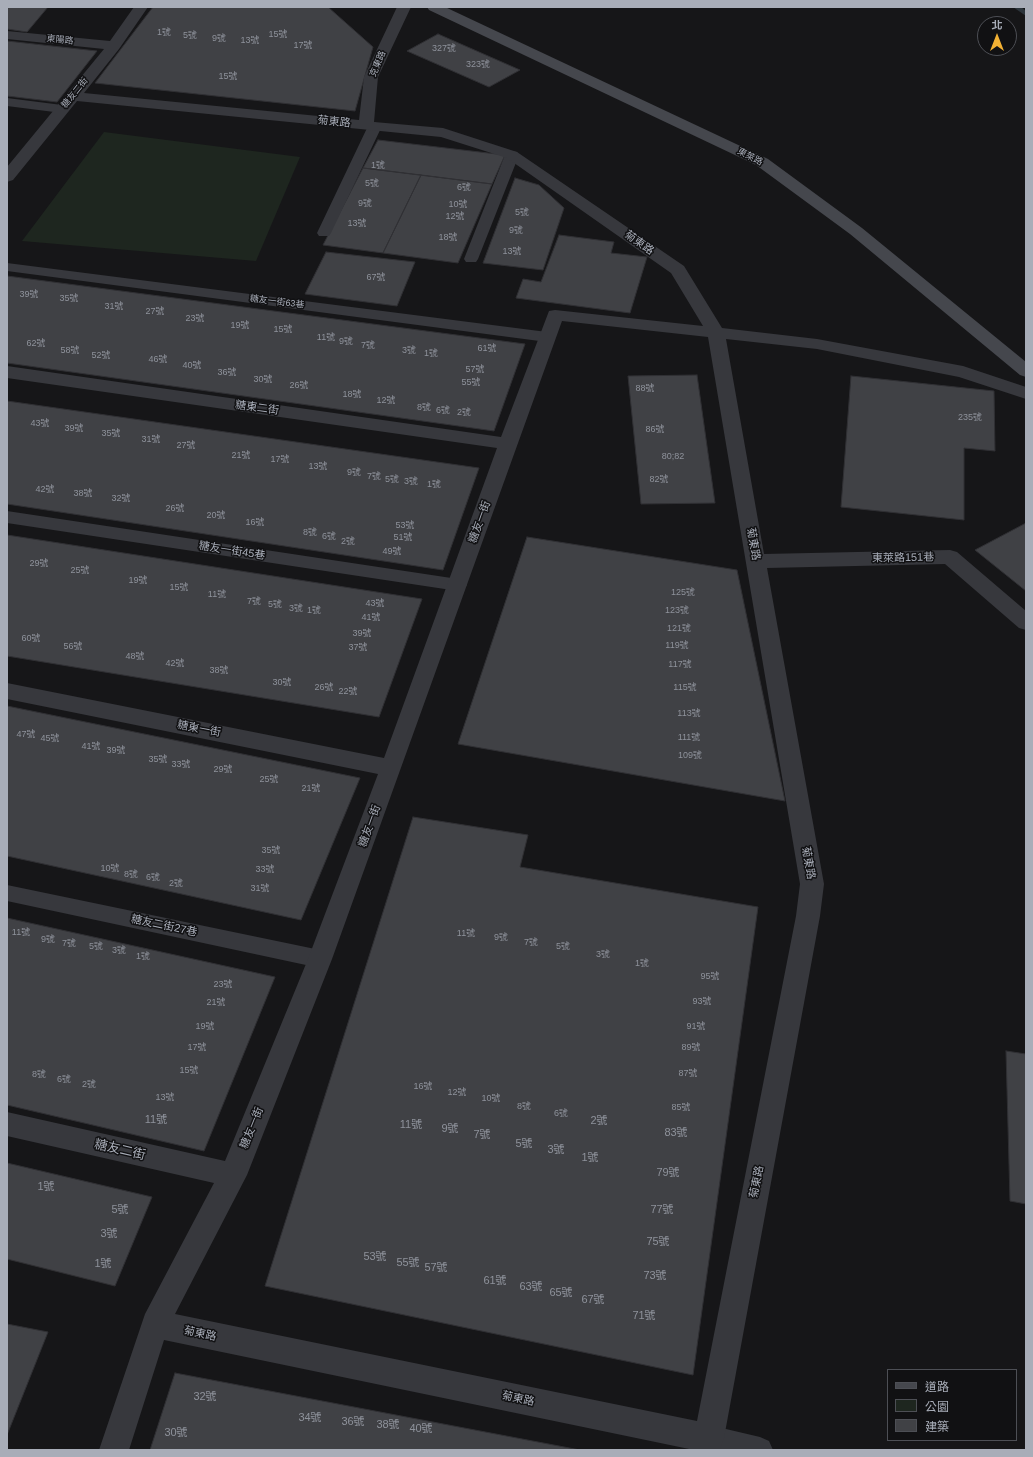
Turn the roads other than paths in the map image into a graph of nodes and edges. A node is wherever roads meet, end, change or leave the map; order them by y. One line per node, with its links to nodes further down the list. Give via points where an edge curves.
1 (141, 7): 5 (street, 糖友二街)
2 (404, 7): 8 (street, 克東路, via 371,77)
3 (434, 7): 16 (street, 東萊路, via 762,162 856,231)
4 (7, 35): 5 (street, 東陽路)
5 (114, 46): 7 (street, 糖友二街)
6 (7, 102): 7 (lane)
7 (68, 103): 8 (street, 菊東路); 10 (street, 糖友二街)
8 (370, 125): 9 (street, 菊東路, via 443,133); 11 (lane)
9 (512, 155): 12 (lane); 14 (street, 菊東路, via 678,270)
10 (7, 177)
11 (324, 233)
12 (470, 259)
13 (7, 267): 15 (lane, 糖友一街63巷)
14 (716, 333): 15 (street, 糖友一街, via 555,315); 18 (street, via 817,344 964,372); 21 (street, 菊東路)
15 (547, 337): 19 (street, 糖友一街)
16 (1026, 371)
17 (7, 372): 19 (street, 糖東二街)
18 (1026, 393)
19 (508, 444): 22 (street, 糖友一街)
20 (7, 517): 22 (lane, 糖友一街45巷)
21 (756, 561): 23 (street, 東萊路151巷, via 950,557); 31 (street, 菊東路, via 812,884)
22 (458, 585): 25 (street, 糖友一街)
23 (1026, 623)
24 (7, 691): 25 (street, 糖東一街)
25 (391, 768): 27 (street, 糖友一街)
26 (7, 892): 27 (lane, 糖友二街27巷)
27 (320, 959): 29 (street, 糖友一街)
28 (7, 1124): 29 (street, 糖友二街)
29 (234, 1175): 30 (street, 糖友一街)
30 (155, 1324): 31 (street, 菊東路); 32 (street)
31 (709, 1438): 33 (lane)
32 (114, 1450)
33 (760, 1450)

